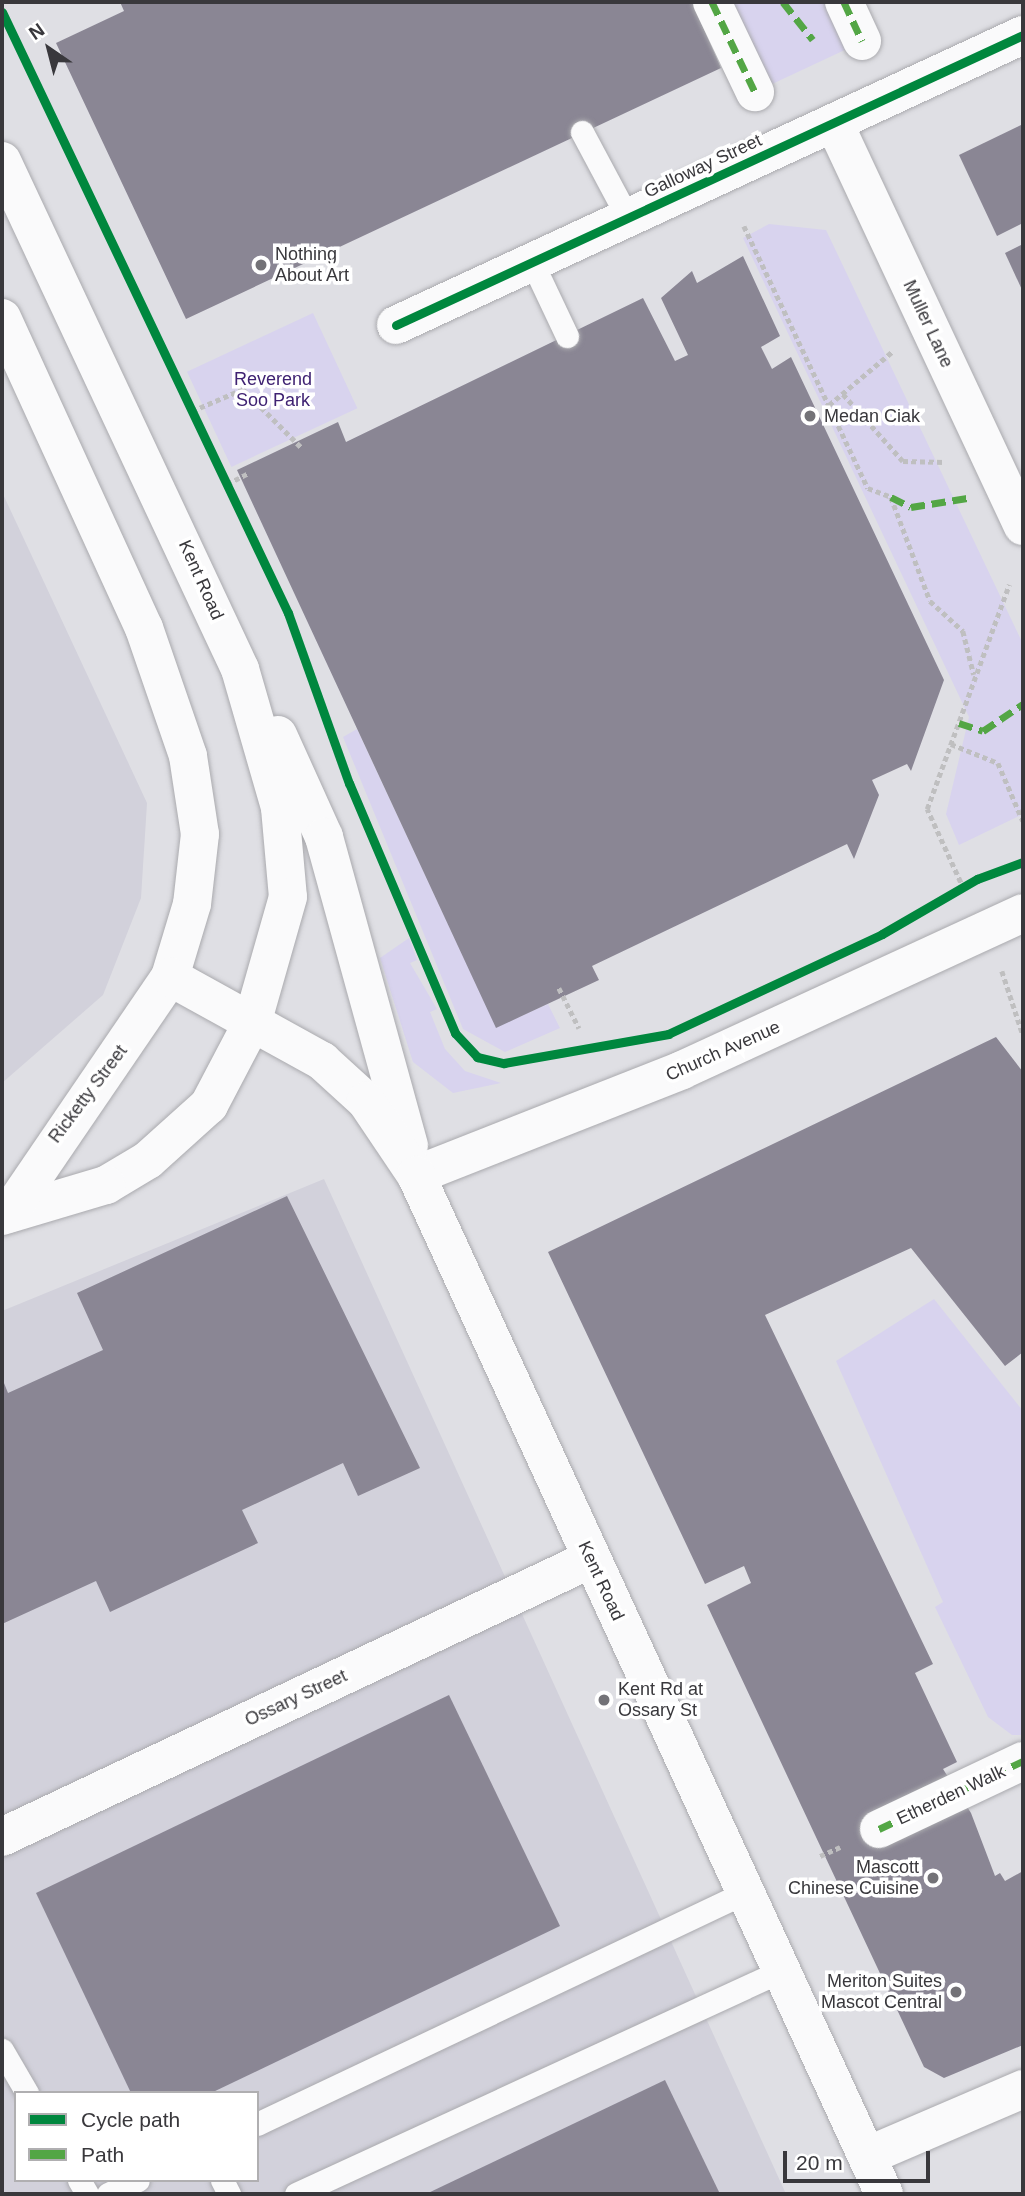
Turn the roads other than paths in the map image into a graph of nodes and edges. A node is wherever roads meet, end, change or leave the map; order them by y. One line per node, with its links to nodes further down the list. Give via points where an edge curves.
1 (712, 2): 5 (main road)
2 (844, 2): 4 (main road)
3 (1023, 36): 6 (main road, Galloway Street)
4 (862, 41)
5 (755, 92)
6 (834, 123): 9 (main road, Galloway Street); 14 (main road, Muller Lane)
7 (582, 132): 9 (lane)
8 (2, 161): 15 (main road, Kent Road)
9 (628, 218): 10 (main road, Galloway Street)
10 (532, 262): 12 (main road, Galloway Street); 13 (lane)
11 (2, 318): 17 (main road, via 144,628 188,756 200,834 197,872)
12 (396, 325)
13 (567, 337)
14 (1023, 526)
15 (240, 668): 18 (main road, Kent Road, via 268,751 286,850 286,913); 19 (main road, via 311,799)
16 (1023, 913): 19 (main road, Church Avenue, via 682,1070)
17 (170, 977): 18 (main road, Kent Road); 20 (main road, Ricketty Street)
18 (252, 1023): 19 (main road, Kent Road, via 347,1083); 20 (main road, Ricketty Street, via 209,1105 148,1160 106,1185)
19 (416, 1175): 21 (main road, Kent Road)
20 (6, 1215)
21 (591, 1559): 24 (main road, Ossary Street); 25 (main road, Kent Road)
22 (1023, 1761): 23 (main road, Etherden Walk)
23 (879, 1829)
24 (2, 1838)
25 (746, 1892): 26 (main road, Kent Road); 30 (lane)
26 (783, 1970): 31 (main road, Kent Road); 34 (lane)
27 (2, 2050): 29 (lane)
28 (1023, 2089): 31 (main road)
29 (26, 2091)
30 (259, 2123)
31 (867, 2157): 35 (main road, Kent Road)
32 (134, 2182): 33 (lane)
33 (108, 2194)
34 (296, 2194)
35 (884, 2194)

